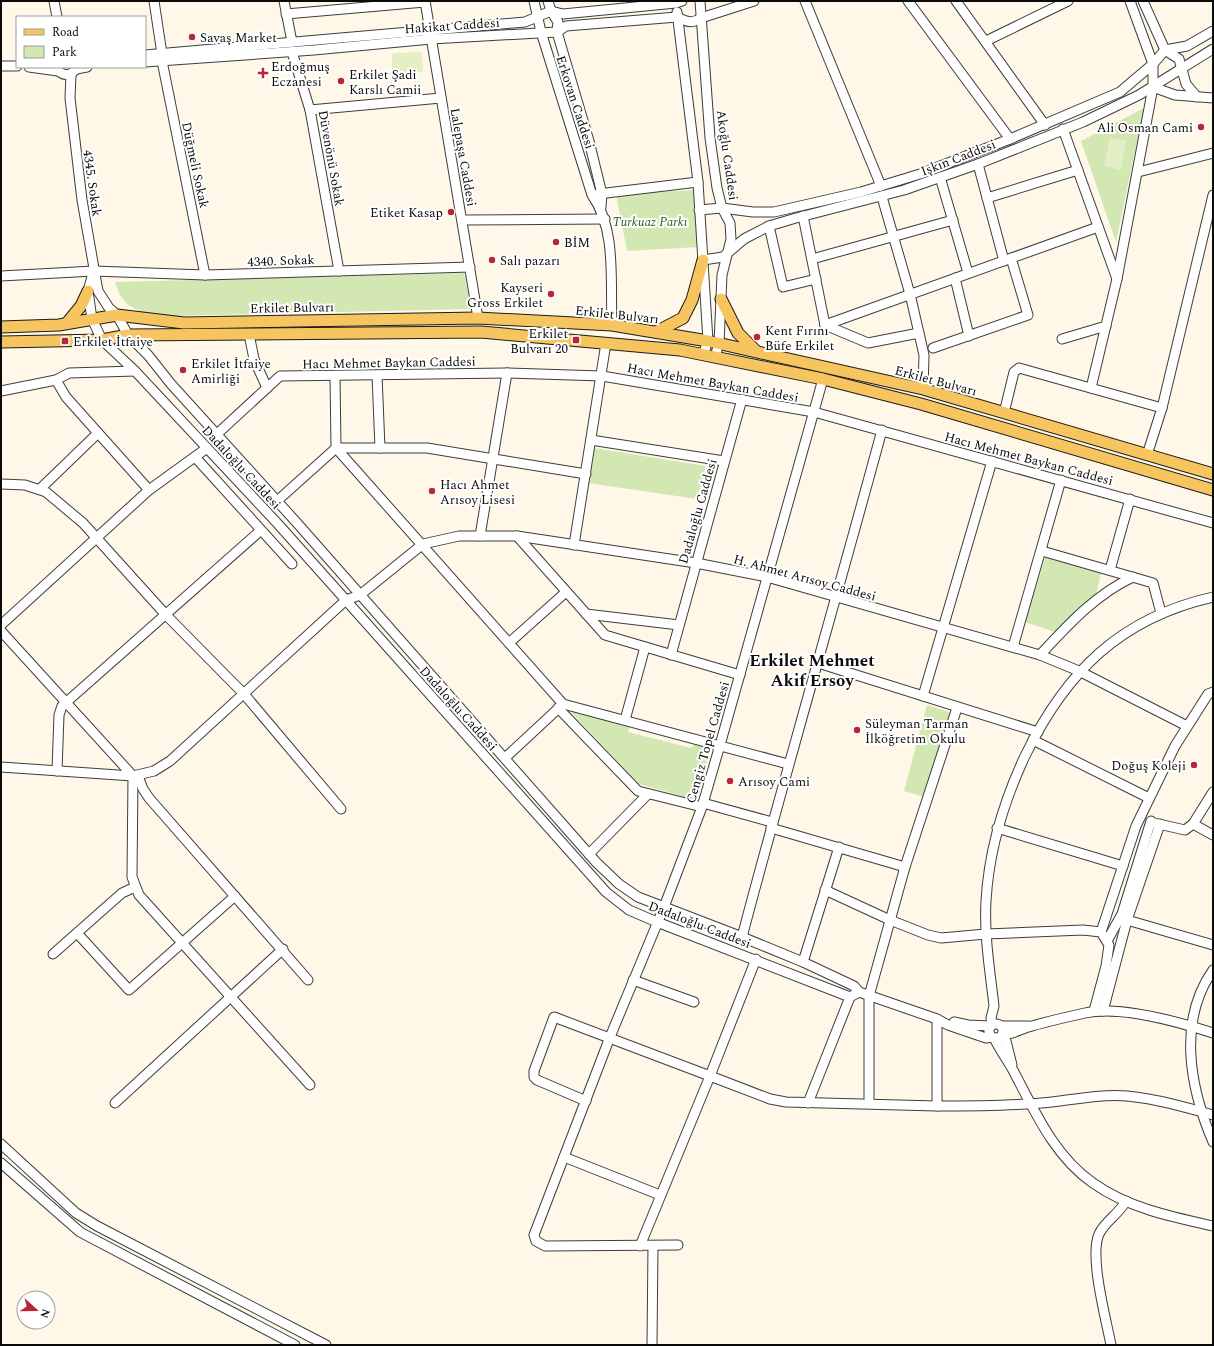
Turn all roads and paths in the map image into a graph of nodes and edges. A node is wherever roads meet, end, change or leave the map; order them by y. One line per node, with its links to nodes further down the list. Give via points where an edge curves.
1 (54, 1): 18 (street)
2 (154, 1): 32 (street, Düğmeli Sokak)
3 (284, 1): 17 (street)
4 (425, 1): 17 (street); 25 (street, Lalepaşa Caddesi)
5 (534, 1): 19 (street, Erkovan Caddesi)
6 (548, 1): 16 (street, Erkovan Caddesi)
7 (700, 1): 21 (street, Akoğlu Caddesi)
8 (754, 1): 21 (street, Hakikat Caddesi)
9 (805, 1): 56 (street)
10 (908, 1): 49 (street)
11 (956, 1): 26 (street)
12 (1068, 1): 26 (street)
13 (1130, 1): 34 (street)
14 (1143, 1): 29 (street)
15 (678, 2): 16 (street, via 562,14); 20 (street, Akoğlu Caddesi)
16 (551, 11): 19 (street, Hakikat Caddesi); 24 (street, Erkovan Caddesi, via 558,22)
17 (286, 14): 27 (street)
18 (56, 16)
19 (538, 17): 23 (street, Erkovan Caddesi); 25 (street, Hakikat Caddesi, via 525,22)
20 (677, 17): 21 (street, Hakikat Caddesi, via 686,22 695,22); 24 (street, Hakikat Caddesi, via 566,26); 55 (street, Akoğlu Caddesi)
21 (702, 18): 63 (street, Akoğlu Caddesi, via 710,138)
22 (1213, 31): 29 (street, via 1187,46)
23 (541, 32): 24 (street, Hakikat Caddesi); 25 (street, Hakikat Caddesi); 58 (street, Erkovan Caddesi)
24 (557, 32): 57 (street, Erkovan Caddesi, via 590,141)
25 (431, 35): 27 (street, Hakikat Caddesi); 30 (street, Hakikat Caddesi); 44 (street, Lalepaşa Caddesi)
26 (986, 41): 47 (street)
27 (292, 42): 32 (street, Hakikat Caddesi)
28 (1213, 49): 40 (street, Işkın Caddesi)
29 (1165, 50): 34 (street, Işkın Caddesi); 40 (street, via 1179,59)
30 (292, 52): 32 (street, Hakikat Caddesi); 46 (street, Düvenönü Sokak)
31 (146, 55): 32 (street, Hakikat Caddesi)
32 (162, 58): 33 (street, Hakikat Caddesi); 80 (street, Düğmeli Sokak)
33 (146, 62)
34 (1153, 64): 41 (street); 47 (street, Işkın Caddesi, via 1120,92)
35 (1, 66): 36 (street)
36 (16, 66)
37 (39, 68): 38 (street)
38 (58, 70): 39 (street); 43 (street, 4345. Sokak)
39 (75, 70): 43 (street, 4345. Sokak)
40 (1183, 70): 41 (street, Işkın Caddesi); 42 (street, via 1186,84)
41 (1153, 87): 42 (street, via 1174,95); 48 (street, Işkın Caddesi, via 1109,110); 53 (street)
42 (1197, 97): 45 (street)
43 (70, 98): 77 (street, 4345. Sokak, via 82,200)
44 (441, 98): 46 (street); 67 (street, Lalepaşa Caddesi)
45 (1213, 98)
46 (310, 110): 78 (street, Düvenönü Sokak)
47 (1045, 125): 49 (street, Işkın Caddesi)
48 (1063, 129): 51 (street, Işkın Caddesi); 52 (street)
49 (1010, 139): 56 (street, Işkın Caddesi, via 949,164)
50 (1213, 153): 53 (street)
51 (978, 164): 54 (street, Işkın Caddesi); 61 (street)
52 (1078, 170): 61 (street); 70 (street)
53 (1138, 172): 84 (street)
54 (940, 177): 60 (street, Işkın Caddesi); 68 (street)
55 (698, 182): 57 (street); 64 (street, Akoğlu Caddesi)
56 (881, 186): 63 (street, Işkın Caddesi, via 774,212)
57 (602, 194): 58 (street); 62 (street, Erkovan Caddesi)
58 (592, 195): 62 (street, Erkovan Caddesi)
59 (1213, 195): 122 (street)
60 (882, 197): 65 (street, Işkın Caddesi); 71 (street)
61 (987, 198): 74 (street)
62 (601, 207): 66 (street, Erkovan Caddesi)
63 (722, 208): 64 (street, Işkın Caddesi); 72 (street, Akoğlu Caddesi, via 730,223)
64 (699, 210): 75 (street, Akoğlu Caddesi)
65 (803, 216): 69 (street, Işkın Caddesi); 73 (street)
66 (605, 219): 67 (street); 92 (street, Erkovan Caddesi, via 609,240)
67 (462, 220): 76 (street, Lalepaşa Caddesi)
68 (953, 220): 71 (street); 79 (street)
69 (769, 226): 72 (street, Işkın Caddesi, via 744,239); 83 (street, via 784,287)
70 (1098, 227): 74 (street); 84 (street)
71 (893, 236): 73 (street); 86 (street)
72 (728, 255): 75 (street, via 719,259); 87 (street, Akoğlu Caddesi, via 722,275)
73 (812, 259): 83 (street)
74 (1008, 259): 79 (street); 100 (street, via 1028,316)
75 (703, 260): 96 (main road, via 692,300 683,318); 104 (street, Akoğlu Caddesi, via 703,281)
76 (470, 267): 78 (street, 4340. Sokak); 89 (street, Lalepaşa Caddesi)
77 (94, 271): 80 (street, 4340. Sokak); 81 (street, 4340. Sokak); 85 (street, 4345. Sokak); 88 (street, 4345. Sokak, via 98,291)
78 (339, 271): 80 (street, 4340. Sokak)
79 (968, 274): 82 (street)
80 (206, 275)
81 (1, 276)
82 (955, 278): 86 (street); 100 (street)
83 (816, 279): 93 (street)
84 (1117, 279): 94 (street)
85 (88, 291): 90 (street, 4345. Sokak); 91 (main road, via 82,306)
86 (910, 294): 93 (street); 97 (street)
87 (721, 299): 104 (street, Akoğlu Caddesi); 107 (main road, via 738,334)
88 (117, 315): 89 (main road, Erkilet Bulvarı, via 184,323); 90 (main road, Erkilet Bulvarı); 99 (street, Dadaloğlu Caddesi)
89 (478, 318): 92 (main road, Erkilet Bulvarı)
90 (92, 319): 91 (main road, Erkilet Bulvarı); 102 (street, 4345. Sokak)
91 (67, 323): 95 (main road, Erkilet Bulvarı)
92 (612, 325): 96 (main road, Erkilet Bulvarı)
93 (825, 325): 97 (street, via 868,343)
94 (1106, 326): 101 (street); 118 (street)
95 (1, 327)
96 (656, 332): 104 (main road, Erkilet Bulvarı)
97 (919, 332): 119 (street, via 924,355)
98 (249, 334): 99 (main road, Erkilet Bulvarı); 105 (main road, Erkilet Bulvarı, via 481,332); 117 (street, via 254,359)
99 (128, 335): 102 (main road, Erkilet Bulvarı); 127 (street, Dadaloğlu Caddesi)
100 (969, 336): 106 (street)
101 (1062, 339)
102 (102, 340): 103 (main road, Erkilet Bulvarı); 110 (street, Dadaloğlu Caddesi)
103 (1, 342)
104 (713, 342): 107 (main road, Erkilet Bulvarı); 108 (street, Akoğlu Caddesi); 109 (street, Akoğlu Caddesi)
105 (606, 343): 108 (main road, Erkilet Bulvarı, via 680,350); 114 (street)
106 (933, 348)
107 (757, 352): 119 (main road, Erkilet Bulvarı)
108 (703, 355): 109 (main road, Erkilet Bulvarı)
109 (715, 357): 115 (main road, Erkilet Bulvarı)
110 (135, 372): 116 (street, via 70,373); 129 (street, Dadaloğlu Caddesi)
111 (507, 373): 112 (street, Hacı Mehmet Baykan Caddesi); 114 (street, Hacı Mehmet Baykan Caddesi); 134 (street)
112 (377, 375): 113 (street, Hacı Mehmet Baykan Caddesi); 131 (street)
113 (335, 376): 117 (street, Hacı Mehmet Baykan Caddesi, via 280,376); 130 (street)
114 (602, 376): 121 (street, Hacı Mehmet Baykan Caddesi); 128 (street)
115 (822, 379): 123 (street, Cengiz Topel Caddesi); 143 (main road, Erkilet Bulvarı, via 920,404)
116 (56, 380): 120 (street); 126 (street, via 66,397)
117 (267, 388): 127 (street, Hacı Mehmet Baykan Caddesi)
118 (1091, 388): 122 (street); 124 (street, via 1019,368 1014,372)
119 (923, 389): 124 (main road, Erkilet Bulvarı)
120 (1, 391)
121 (742, 399): 123 (street, Hacı Mehmet Baykan Caddesi); 135 (street, Dadaloğlu Caddesi)
122 (1162, 408): 132 (street)
123 (814, 412): 125 (street, Hacı Mehmet Baykan Caddesi); 157 (street, Cengiz Topel Caddesi)
124 (1004, 413): 132 (main road, Erkilet Bulvarı)
125 (882, 430): 136 (street, Hacı Mehmet Baykan Caddesi); 162 (street)
126 (98, 433): 141 (street); 142 (street)
127 (217, 434): 145 (street, Dadaloğlu Caddesi)
128 (591, 440): 135 (street); 137 (street)
129 (207, 448): 133 (street); 163 (street, Dadaloğlu Caddesi)
130 (336, 448): 131 (street); 145 (street); 151 (street)
131 (380, 448): 134 (street, via 427,448)
132 (1147, 455): 138 (main road, Erkilet Bulvarı)
133 (195, 457): 142 (street); 147 (street)
134 (494, 458): 137 (street); 148 (street)
135 (724, 461): 154 (street, Dadaloğlu Caddesi)
136 (992, 461): 139 (street, Hacı Mehmet Baykan Caddesi); 169 (street)
137 (586, 474): 152 (street)
138 (1213, 474)
139 (1061, 480): 144 (street, Hacı Mehmet Baykan Caddesi); 153 (street)
140 (1, 484): 141 (street, via 25,485)
141 (40, 489): 150 (street, via 52,495)
142 (149, 490): 150 (street)
143 (1213, 490)
144 (1130, 499): 146 (street, Hacı Mehmet Baykan Caddesi); 156 (street)
145 (277, 501): 160 (street, Dadaloğlu Caddesi)
146 (1213, 523)
147 (260, 531): 155 (street); 166 (street)
148 (480, 536): 149 (street, H. Ahmet Arısoy Caddesi); 151 (street, H. Ahmet Arısoy Caddesi, via 460,536)
149 (517, 536): 152 (street, H. Ahmet Arısoy Caddesi); 159 (street)
150 (97, 538): 166 (street); 167 (street)
151 (423, 544): 160 (street, H. Ahmet Arısoy Caddesi); 171 (street)
152 (574, 545): 154 (street, H. Ahmet Arısoy Caddesi)
153 (1042, 551): 156 (street); 173 (street)
154 (696, 563): 157 (street, H. Ahmet Arısoy Caddesi); 168 (street, Dadaloğlu Caddesi)
155 (292, 564)
156 (1110, 570): 158 (street)
157 (767, 577): 162 (street, H. Ahmet Arısoy Caddesi); 178 (street, Cengiz Topel Caddesi)
158 (1133, 577): 164 (street, via 1153,583); 175 (street, via 1100,596)
159 (566, 592): 165 (street); 171 (street)
160 (360, 595): 163 (street, H. Ahmet Arısoy Caddesi); 190 (street, Dadaloğlu Caddesi)
161 (1213, 597): 164 (street)
162 (837, 598): 169 (street, H. Ahmet Arısoy Caddesi); 176 (street)
163 (346, 600): 180 (street); 216 (street, Dadaloğlu Caddesi, via 606,892 629,910)
164 (1161, 613): 177 (street, via 1111,643)
165 (586, 614): 168 (street); 172 (street, via 605,635)
166 (166, 615): 180 (street); 182 (street)
167 (1, 625)
168 (679, 625): 174 (street, Dadaloğlu Caddesi)
169 (942, 627): 173 (street, H. Ahmet Arısoy Caddesi); 181 (street)
170 (1, 630): 182 (street)
171 (509, 643): 183 (street)
172 (645, 647): 174 (street); 185 (street)
173 (1013, 647): 175 (street, H. Ahmet Arısoy Caddesi)
174 (671, 655): 178 (street)
175 (1040, 655): 177 (street, H. Ahmet Arısoy Caddesi)
176 (818, 664): 181 (street); 191 (street)
177 (1079, 671): 186 (street, H. Ahmet Arısoy Caddesi); 187 (street, via 1061,694)
178 (740, 675): 189 (street, Cengiz Topel Caddesi)
179 (1213, 692): 186 (street, via 1208,694)
180 (244, 694): 194 (street, via 170,761 154,771); 199 (street)
181 (923, 696): 184 (street)
182 (67, 703): 193 (street, via 62,706 59,715); 194 (street)
183 (561, 706): 185 (street); 190 (street); 196 (street, via 638,791)
184 (957, 708): 187 (street); 209 (street)
185 (625, 720): 189 (street)
186 (1188, 726): 197 (street)
187 (1038, 732): 188 (street)
188 (1033, 740): 197 (street); 204 (street, via 1010,789)
189 (720, 745): 191 (street); 198 (street, Cengiz Topel Caddesi)
190 (505, 758): 207 (street, Dadaloğlu Caddesi)
191 (788, 764): 203 (street)
192 (1, 767): 193 (street)
193 (57, 771): 194 (street)
194 (135, 776): 210 (street, via 132,872); 212 (street, via 149,798)
195 (1213, 792): 202 (street)
196 (648, 794): 198 (street); 207 (street)
197 (1149, 798): 200 (street)
198 (702, 805): 203 (street); 213 (street, Cengiz Topel Caddesi)
199 (340, 809)
200 (1140, 818): 201 (street); 208 (street)
201 (1155, 823): 202 (street, via 1185,830); 215 (street); 221 (street, via 1122,914)
202 (1193, 824): 205 (street)
203 (772, 825): 206 (street); 220 (street)
204 (997, 828): 208 (street); 219 (street, via 987,887)
205 (1213, 835)
206 (839, 847): 209 (street); 211 (street)
207 (589, 854): 213 (street, Dadaloğlu Caddesi, via 619,884 638,897)
208 (1123, 866): 217 (street)
209 (905, 867): 214 (street)
210 (135, 887): 218 (street, via 122,893); 222 (street, via 142,899)
211 (825, 890): 214 (street); 227 (street)
212 (235, 896): 222 (street); 224 (street)
213 (664, 907): 216 (street, Cengiz Topel Caddesi); 220 (street, Dadaloğlu Caddesi)
214 (890, 920): 219 (street, via 941,938); 232 (street)
215 (1127, 920): 223 (street); 235 (street)
216 (657, 922): 226 (street, Dadaloğlu Caddesi); 230 (street, Cengiz Topel Caddesi)
217 (1101, 932): 219 (street, via 1083,930); 221 (street)
218 (77, 933): 222 (street, via 129,990); 225 (street)
219 (986, 934): 238 (street)
220 (742, 937): 227 (street, Dadaloğlu Caddesi)
221 (1107, 941): 235 (street)
222 (182, 943): 233 (street)
223 (1213, 945)
224 (283, 949): 229 (street); 233 (street)
225 (53, 954)
226 (756, 959): 231 (street, Dadaloğlu Caddesi); 241 (street)
227 (803, 962): 231 (street, Dadaloğlu Caddesi, via 854,986)
228 (1213, 970): 237 (street, via 1200,994)
229 (308, 980)
230 (633, 980): 234 (street); 240 (street, Cengiz Topel Caddesi)
231 (854, 995): 232 (street, Dadaloğlu Caddesi); 245 (street)
232 (869, 996): 236 (street, Dadaloğlu Caddesi); 246 (street)
233 (230, 997): 242 (street); 244 (street)
234 (694, 1002)
235 (1099, 1011): 237 (street, via 1139,1015); 238 (street, via 1029,1026 1009,1034)
236 (940, 1020): 238 (street, Dadaloğlu Caddesi); 248 (street)
237 (1192, 1026): 239 (street); 249 (street, via 1190,1048)
238 (997, 1031): 247 (street, via 1007,1045 1013,1070)
239 (1213, 1033)
240 (610, 1037): 241 (street); 243 (street, Cengiz Topel Caddesi); 243 (street, via 554,1017 534,1077)
241 (710, 1076): 245 (street, via 774,1100); 255 (street)
242 (310, 1085)
243 (586, 1101): 253 (street, Cengiz Topel Caddesi)
244 (115, 1103)
245 (808, 1103): 246 (street)
246 (869, 1103): 248 (street)
247 (1030, 1103): 248 (street); 249 (street, via 1088,1096 1122,1096 1158,1100); 256 (street, via 1056,1146 1075,1169 1092,1183)
248 (937, 1106)
249 (1201, 1112): 250 (street); 251 (street)
250 (1213, 1115)
251 (1213, 1142)
252 (1, 1144): 262 (street, via 76,1213)
253 (564, 1157): 255 (street); 259 (street, Cengiz Topel Caddesi, via 535,1232 536,1241 545,1246)
254 (1, 1163): 261 (street, via 80,1232)
255 (660, 1195): 259 (street)
256 (1126, 1201): 257 (street, via 1163,1214); 264 (street, via 1102,1229 1095,1249)
257 (1213, 1226)
258 (678, 1245): 260 (street)
259 (640, 1246): 260 (street)
260 (653, 1246): 263 (street)
261 (295, 1345)
262 (326, 1345)
263 (652, 1345)
264 (1111, 1345)

